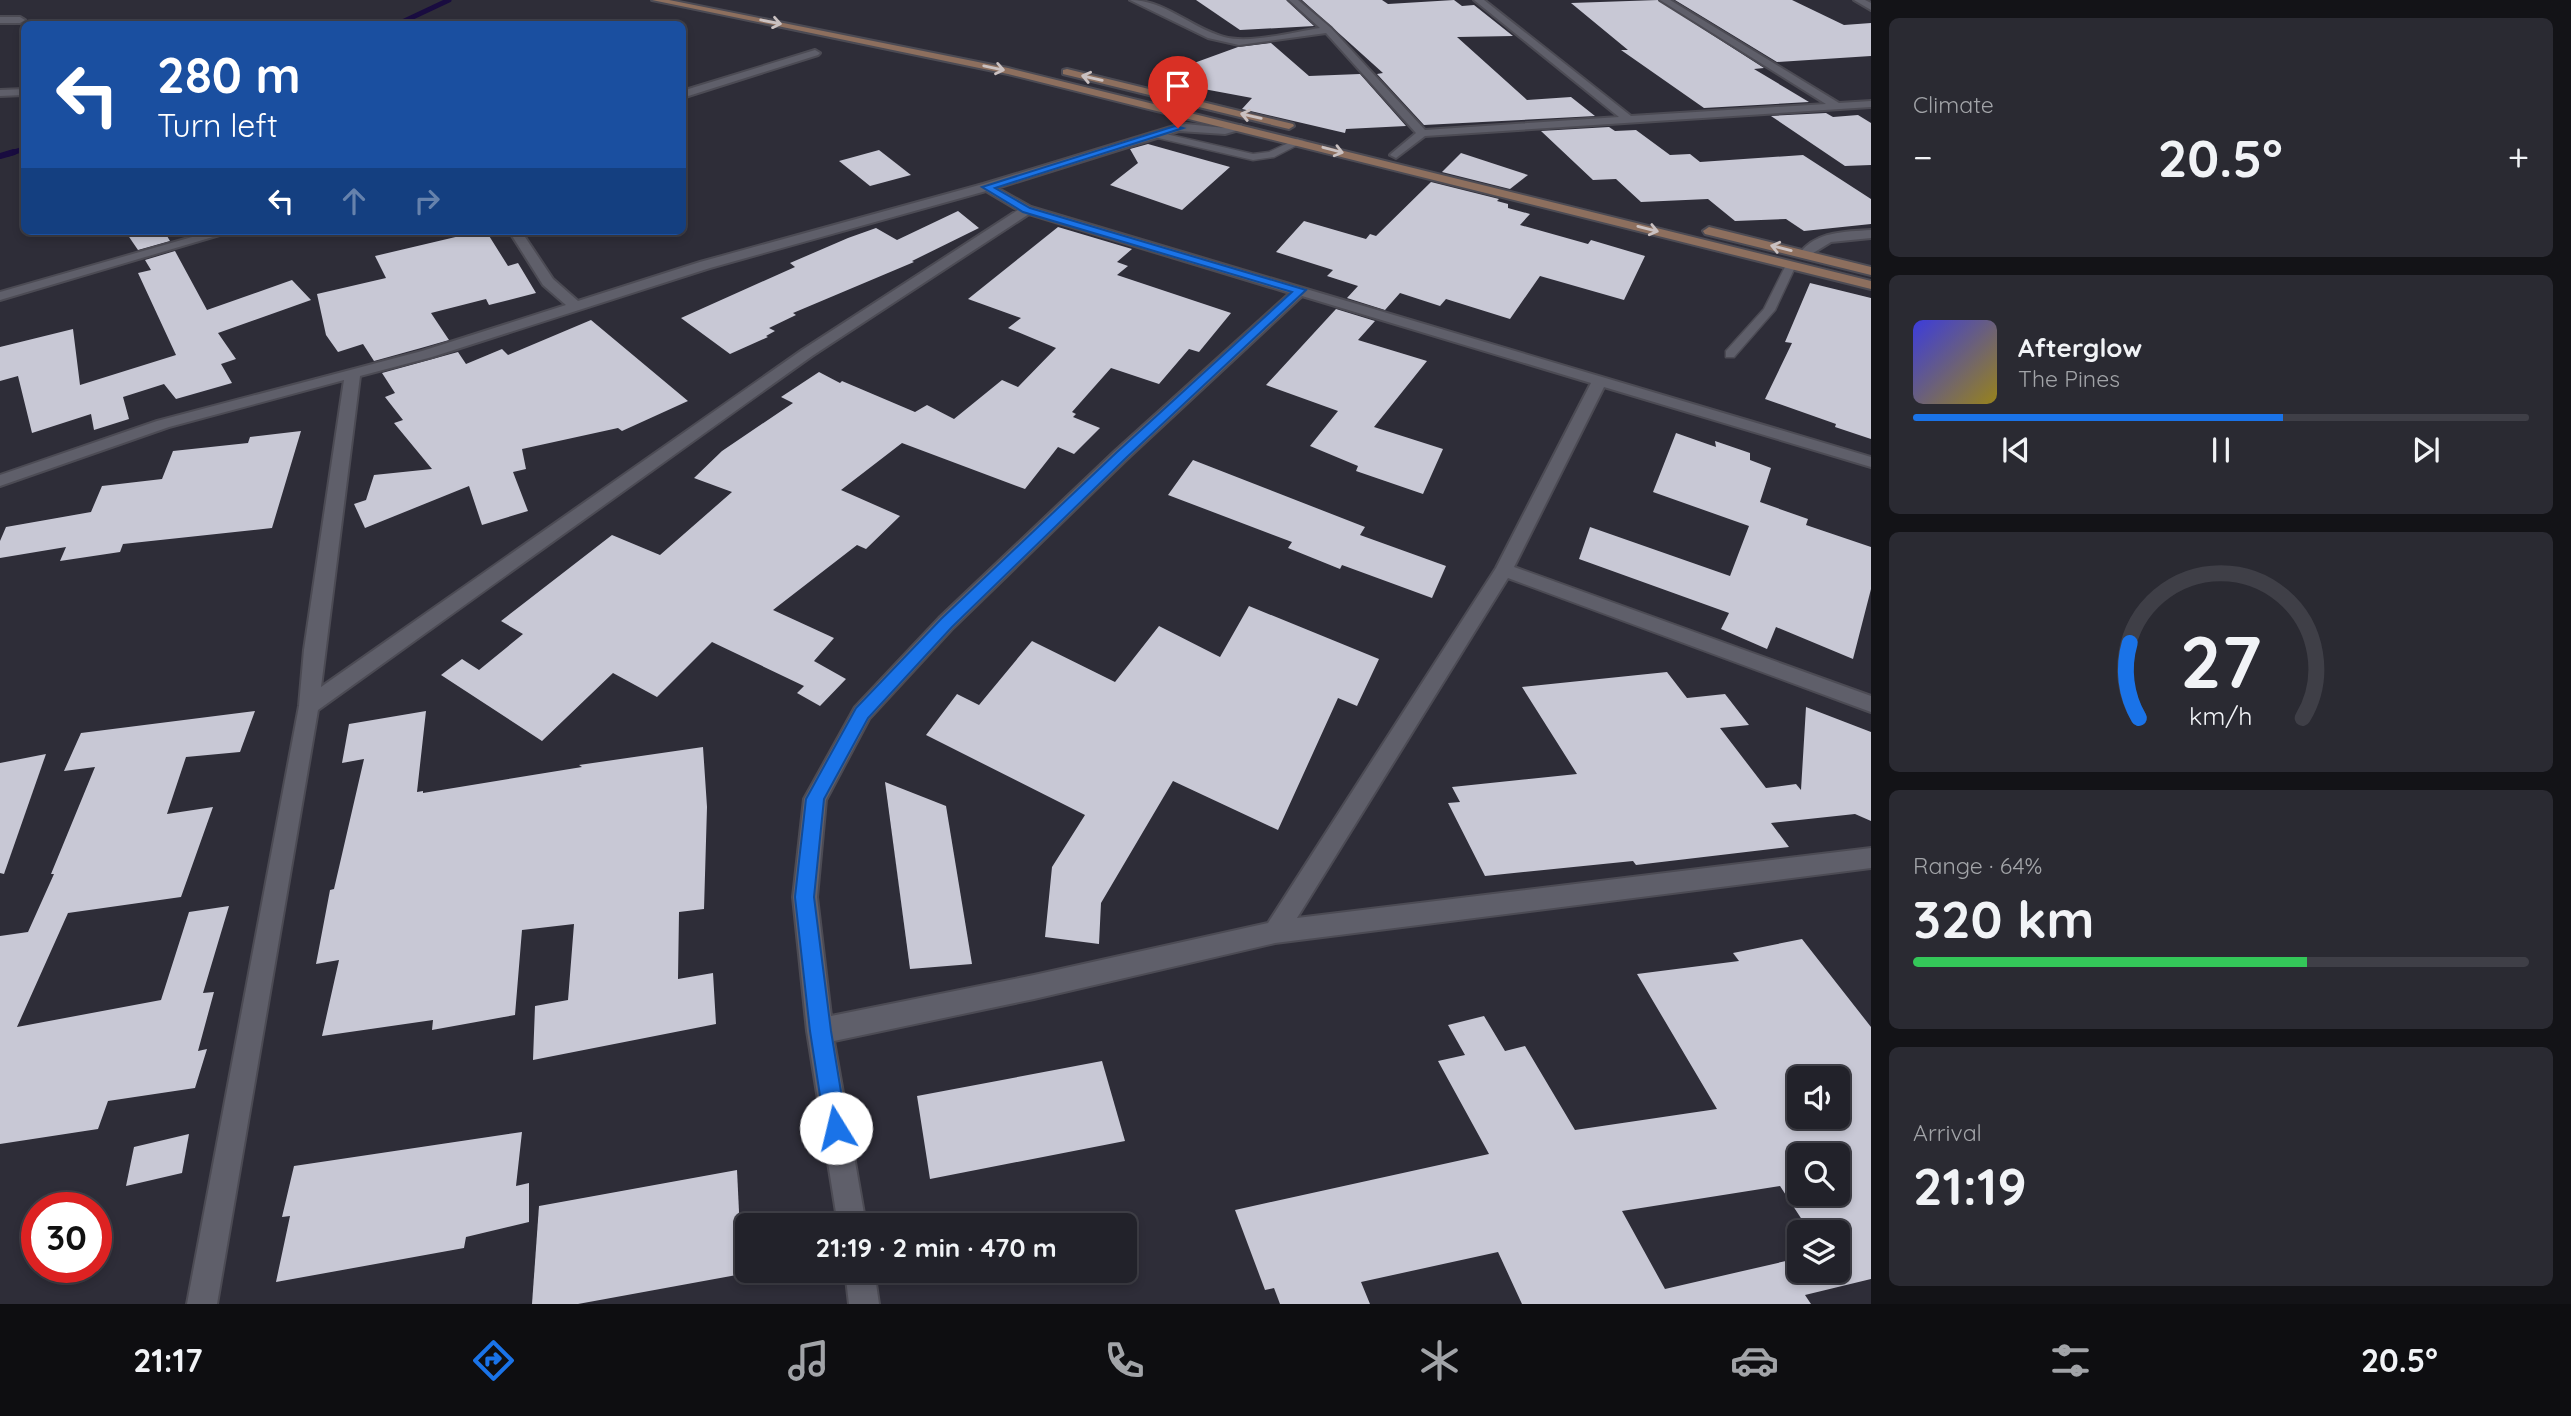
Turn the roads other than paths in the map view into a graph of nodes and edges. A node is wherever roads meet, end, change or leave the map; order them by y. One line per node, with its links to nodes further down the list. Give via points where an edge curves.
1 (656, 0): 21 (main road, one-way to 21, via 958,60)
2 (708, 0): 11 (main road)
3 (1134, 0): 12 (street, via 1225,41)
4 (1293, 0): 12 (street)
5 (1478, 0): 20 (street)
6 (1664, 0): 19 (street)
7 (1858, 0): 8 (street)
8 (1871, 7)
9 (0, 20): 10 (street)
10 (20, 20)
11 (815, 20)
12 (1328, 30): 22 (street)
13 (814, 53): 17 (street)
14 (1059, 70): 24 (main road, one-way to 14)
15 (21, 92): 16 (street)
16 (0, 93)
17 (686, 94)
18 (1871, 104): 19 (street)
19 (1837, 106): 20 (street)
20 (1629, 120): 22 (street)
21 (1234, 130): 23 (street, via 1191,127); 24 (main road); 26 (lane)
22 (1422, 133): 27 (street)
23 (1157, 135): 26 (lane); 28 (street)
24 (1304, 136): 26 (lane, via 1270,155 1253,157); 30 (main road, one-way to 30)
25 (1333, 138): 27 (main road)
26 (1209, 149)
27 (1396, 155): 30 (main road)
28 (987, 187): 29 (street); 40 (street)
29 (1027, 210): 38 (street); 48 (street, via 807,353)
30 (1626, 217): 34 (main road, one-way to 30); 35 (main road, one-way to 35)
31 (1871, 234): 34 (street, via 1821,240)
32 (213, 235): 39 (street)
33 (518, 235): 40 (street, via 548,282)
34 (1805, 254): 36 (main road)
35 (1791, 265): 37 (main road); 41 (lane, via 1769,310)
36 (1871, 271)
37 (1871, 285)
38 (1300, 290): 43 (street); 51 (street, via 946,623 862,713 815,799 805,897)
39 (0, 296)
40 (575, 306): 42 (street)
41 (1730, 354)
42 (353, 373): 45 (street, via 163,424); 48 (street)
43 (1600, 381): 44 (street); 46 (street)
44 (1871, 462)
45 (0, 481)
46 (1504, 570): 47 (street); 50 (street)
47 (1871, 704)
48 (309, 706): 54 (street)
49 (1871, 858): 50 (street)
50 (1276, 932): 51 (street)
51 (820, 1031): 52 (street)
52 (850, 1213)
53 (861, 1283): 55 (street)
54 (202, 1304)
55 (864, 1304)

